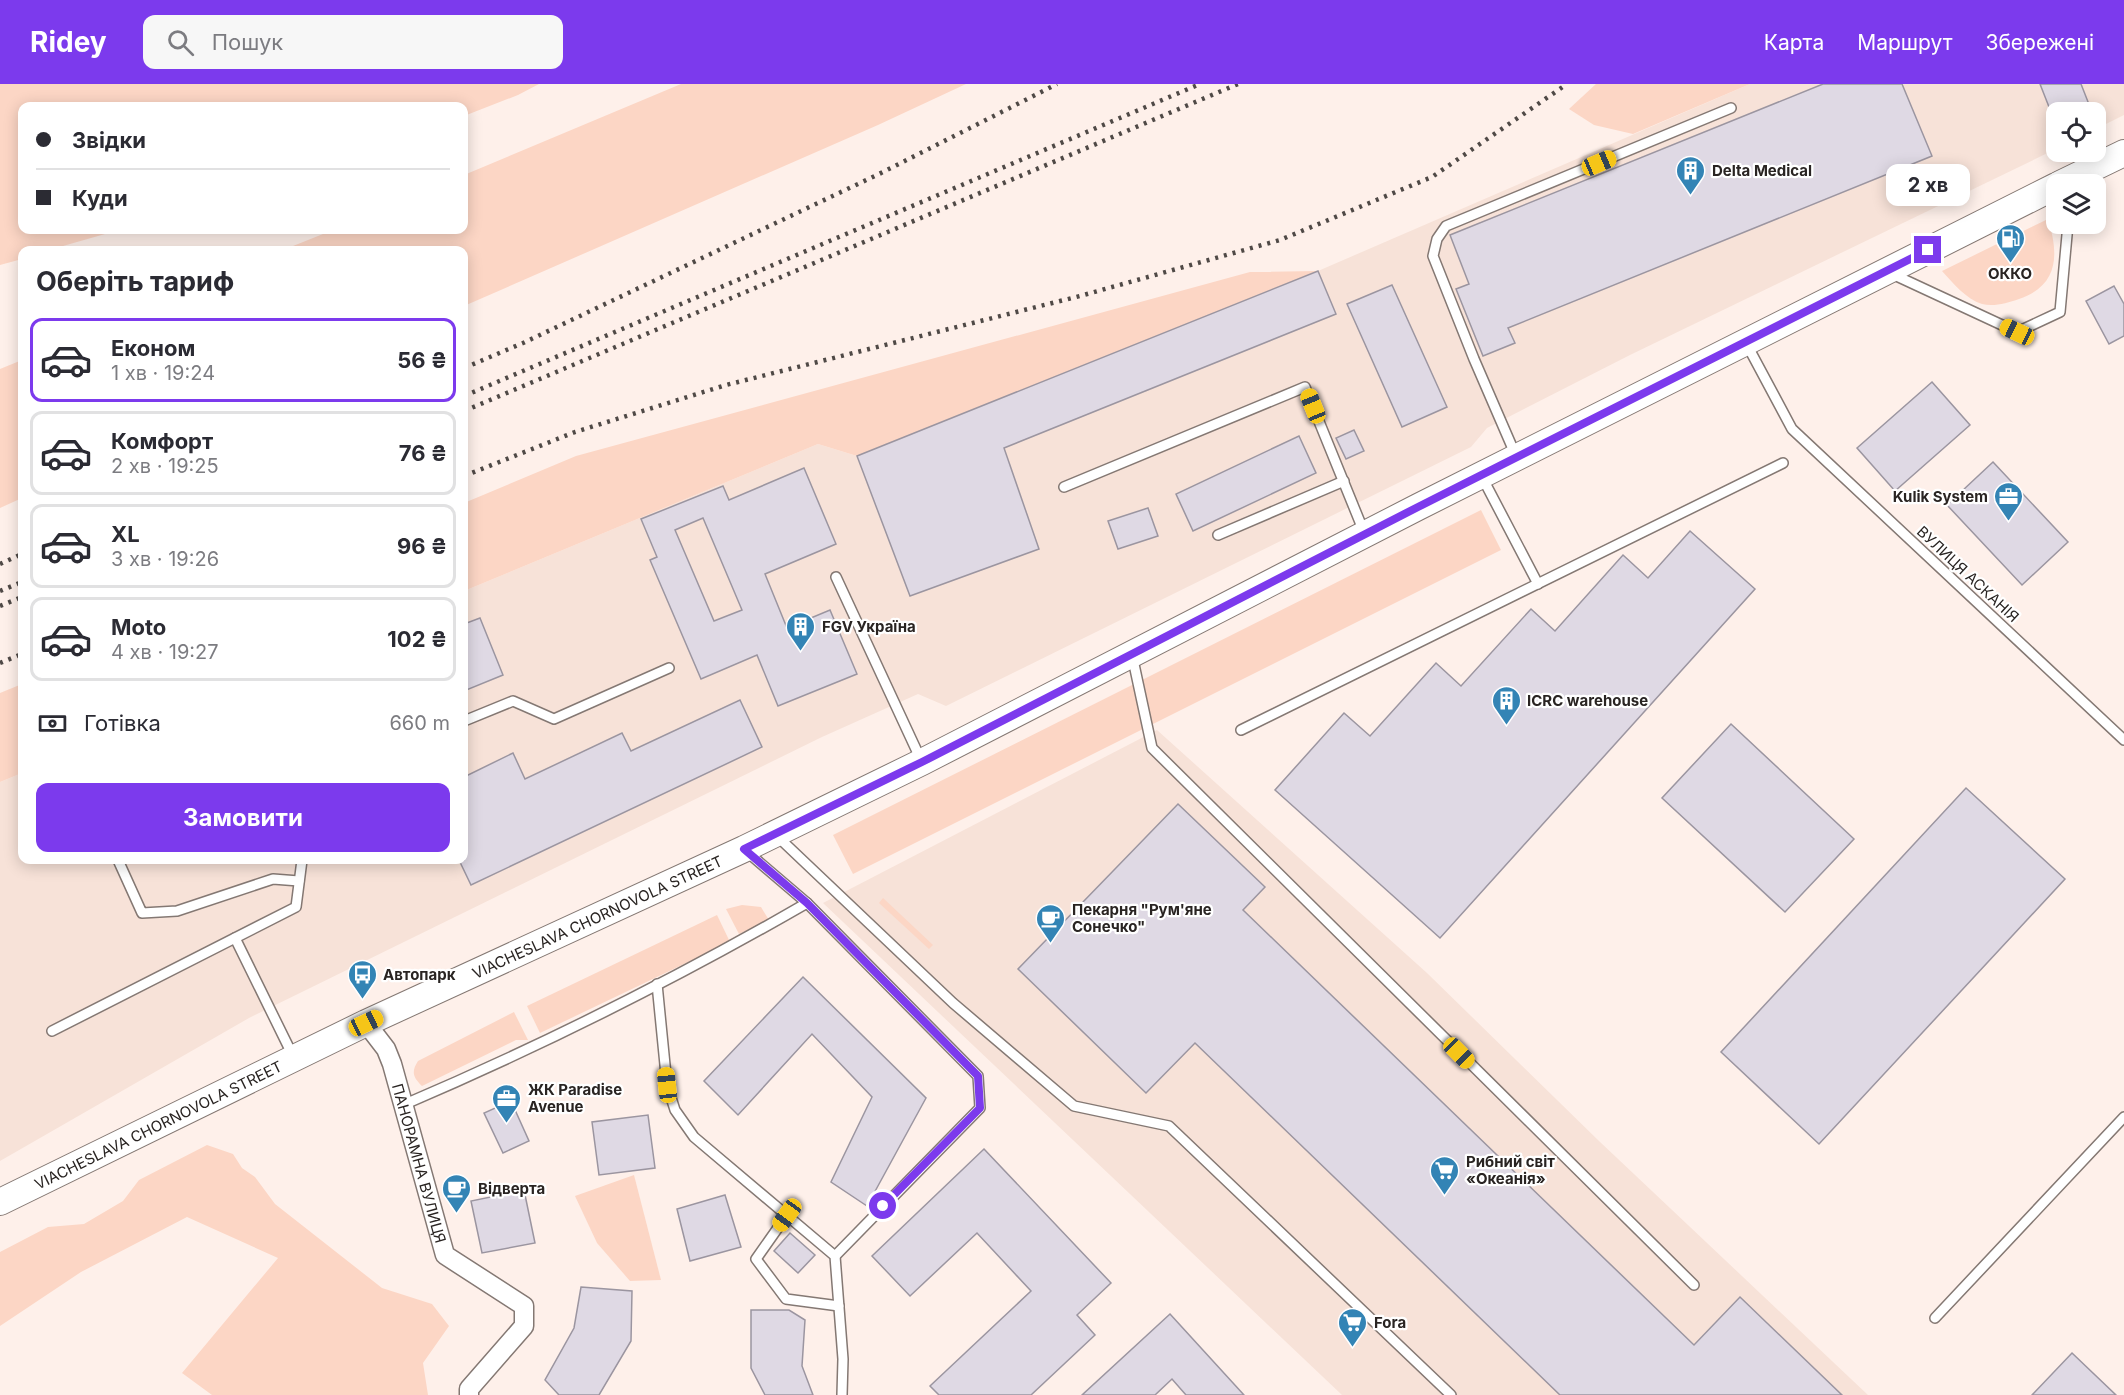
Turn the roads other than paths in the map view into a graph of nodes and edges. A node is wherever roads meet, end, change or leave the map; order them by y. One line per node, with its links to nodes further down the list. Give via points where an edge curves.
1 (1731, 108): 8 (lane, via 1446,226 1437,238 1433,256)
2 (2124, 153): 3 (main road, VIACHESLAVA CHORNOVOLA STREET)
3 (2083, 174)
4 (2046, 192): 6 (main road, VIACHESLAVA CHORNOVOLA STREET)
5 (2067, 234): 6 (lane, via 2060,312 2017,332)
6 (1885, 271): 7 (main road, VIACHESLAVA CHORNOVOLA STREET)
7 (1746, 342): 8 (main road, VIACHESLAVA CHORNOVOLA STREET); 21 (lane, ВУЛИЦЯ АСКАНІЯ, via 1792,429)
8 (1517, 458): 10 (main road, VIACHESLAVA CHORNOVOLA STREET)
9 (1783, 463): 16 (lane)
10 (1481, 475): 13 (main road, VIACHESLAVA CHORNOVOLA STREET); 16 (lane)
11 (1344, 481): 12 (lane, via 1305,387); 13 (lane); 14 (lane)
12 (1064, 487)
13 (1365, 534): 17 (main road, VIACHESLAVA CHORNOVOLA STREET)
14 (1218, 535)
15 (836, 577): 22 (lane)
16 (1538, 584): 20 (lane)
17 (1131, 653): 22 (main road, VIACHESLAVA CHORNOVOLA STREET); 39 (lane, via 1152,747)
18 (669, 668): 19 (lane, via 554,719 513,701)
19 (468, 719)
20 (1241, 730)
21 (2124, 740)
22 (922, 762): 23 (main road, VIACHESLAVA CHORNOVOLA STREET)
23 (774, 834): 24 (main road, VIACHESLAVA CHORNOVOLA STREET); 44 (lane, via 953,1003 1074,1106 1169,1126)
24 (744, 849): 28 (lane); 31 (main road, VIACHESLAVA CHORNOVOLA STREET)
25 (120, 864): 27 (lane, via 142,914 177,911 273,879)
26 (301, 864): 27 (lane)
27 (299, 881): 29 (lane, via 296,907)
28 (807, 903): 30 (lane); 38 (lane, via 978,1076 980,1108)
29 (235, 938): 32 (lane); 33 (lane)
30 (657, 984): 34 (lane, via 536,1045); 37 (lane, via 667,1085 675,1110 694,1137)
31 (366, 1023): 33 (main road, VIACHESLAVA CHORNOVOLA STREET); 34 (street, ПАНОРАМНА ВУЛИЦЯ, via 386,1049)
32 (52, 1031)
33 (294, 1059): 36 (main road, VIACHESLAVA CHORNOVOLA STREET)
34 (403, 1105): 42 (street, ПАНОРАМНА ВУЛИЦЯ, via 445,1255 524,1306 524,1326 469,1389)
35 (2124, 1117): 41 (lane)
36 (0, 1203)
37 (787, 1215): 38 (lane); 40 (lane, via 756,1259 786,1299)
38 (835, 1256): 40 (lane)
39 (1694, 1285)
40 (839, 1306): 43 (lane)
41 (1935, 1318)
42 (469, 1395)
43 (843, 1395)
44 (1451, 1395)

